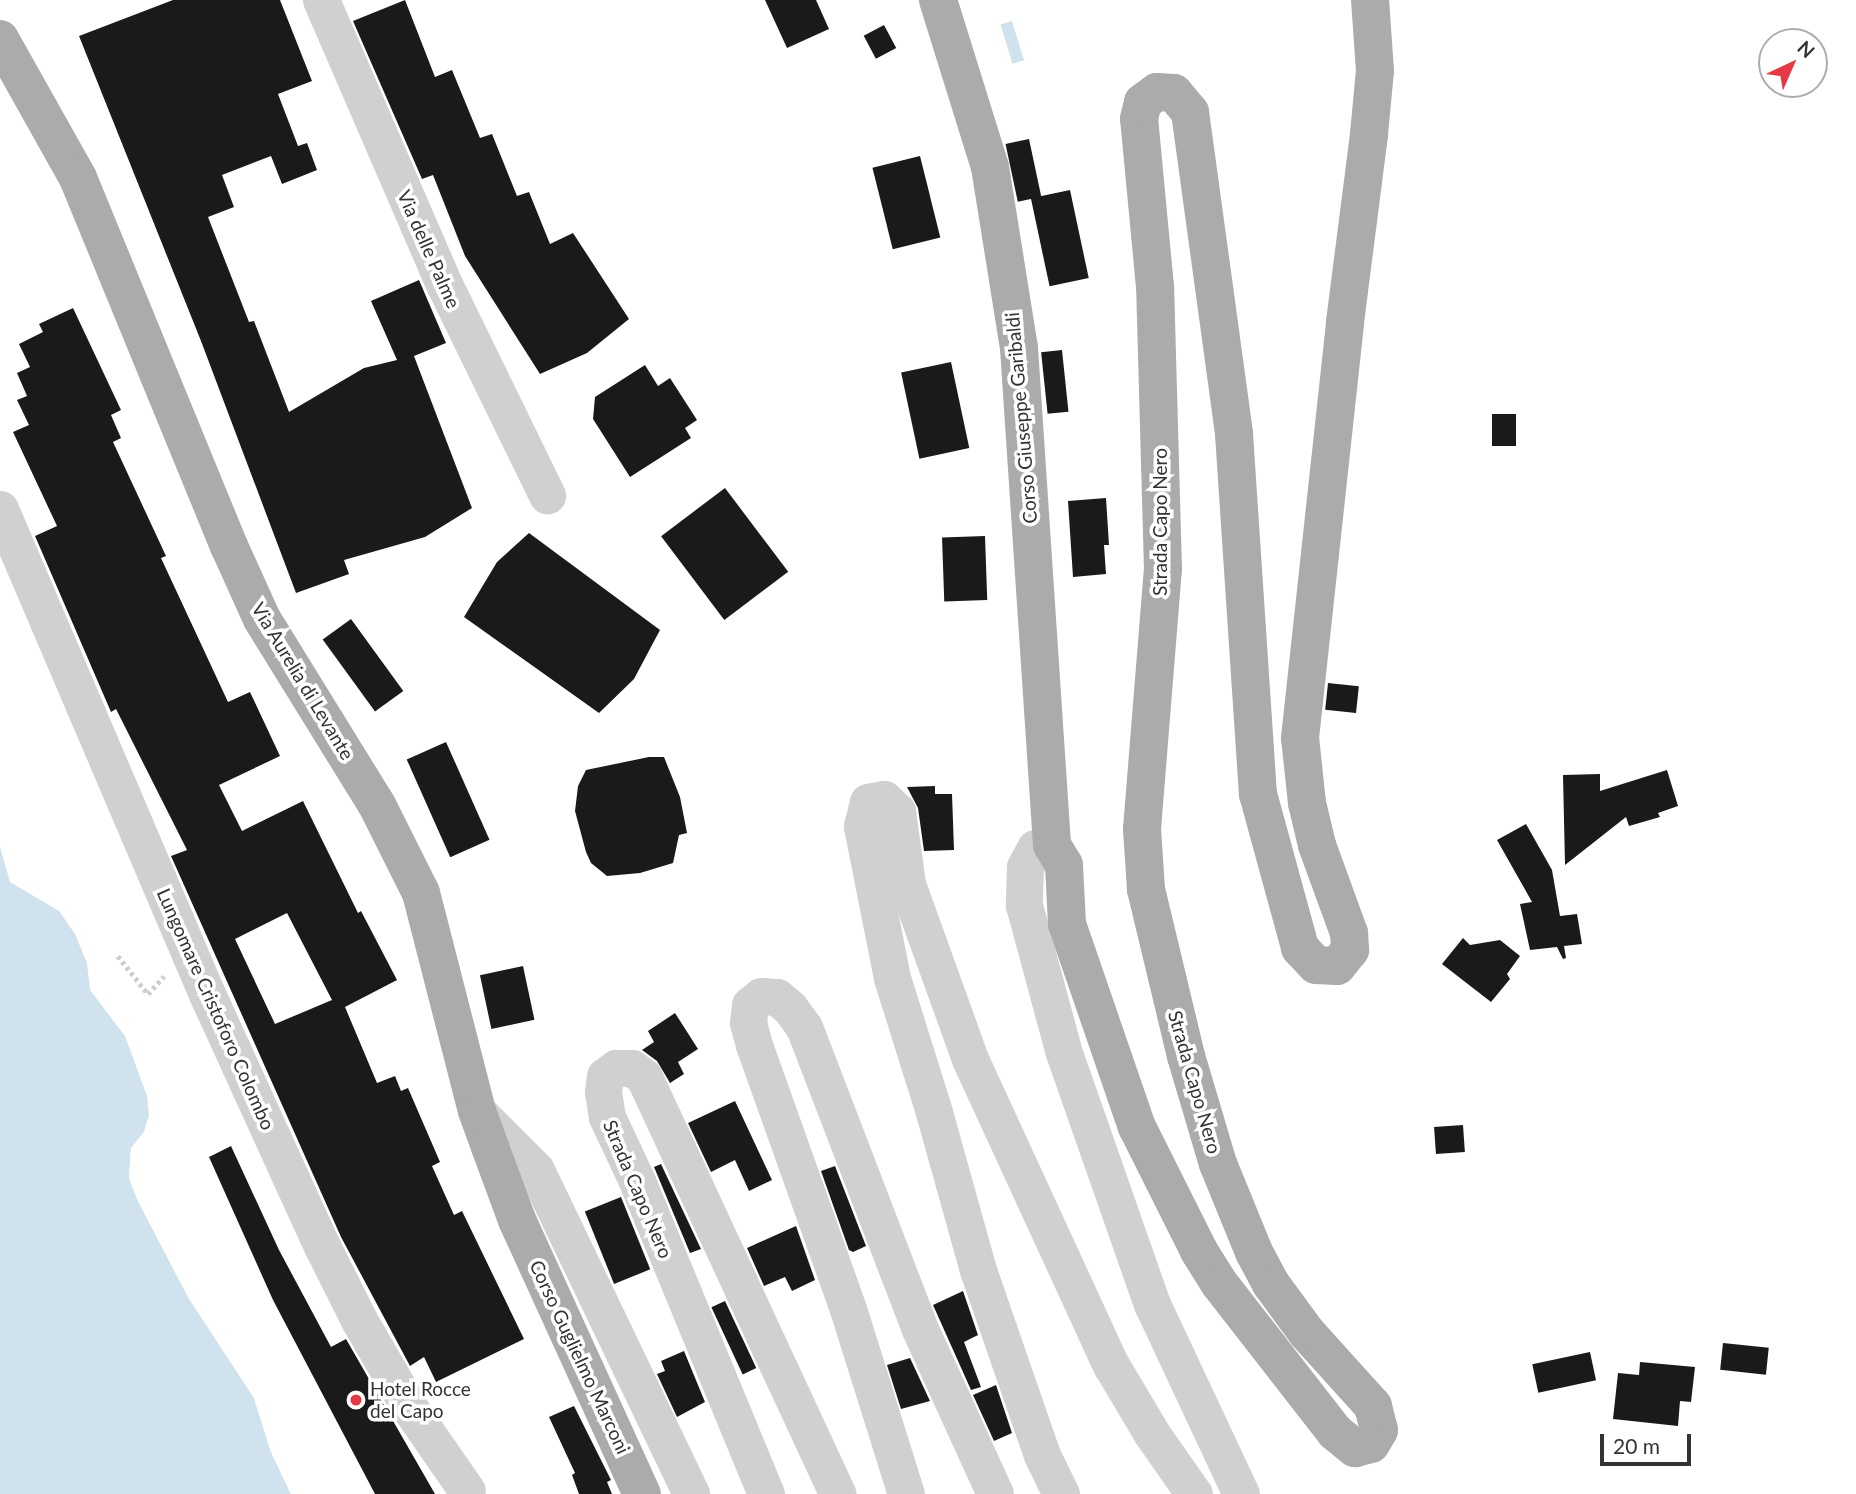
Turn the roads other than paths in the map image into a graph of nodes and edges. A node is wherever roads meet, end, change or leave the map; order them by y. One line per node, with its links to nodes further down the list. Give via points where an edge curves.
1 (321, 0): 5 (street, Via delle Palme, via 445,286)
2 (937, 0): 7 (main road, Corso Giuseppe Garibaldi, via 990,167 1018,348)
3 (1370, 0): 7 (main road, Strada Capo Nero, via 1375,72 1300,738 1317,845 1349,933 1350,950 1337,966 1316,965 1300,948 1258,793 1234,433 1191,112 1174,93 1157,92 1143,102 1139,119 1155,287 1163,570 1142,829 1146,889 1186,1056 1233,1204 1271,1284 1307,1333 1373,1406 1379,1430 1371,1444 1355,1448 1335,1432 1219,1283 1171,1199 1137,1127 1083,975 1067,924 1064,865)
4 (0, 39): 8 (main road, Via Aurelia di Levante, via 78,178 262,619 377,805 421,893)
5 (547, 495)
6 (0, 509): 10 (street, Lungomare Cristoforo Colombo, via 206,993 359,1320 411,1410)
7 (1052, 845): 19 (street, via 1035,848 1025,867 1024,905 1064,1053 1152,1304)
8 (477, 1111): 9 (main road, Via Aurelia di Levante); 12 (street, via 536,1170)
9 (517, 1220): 11 (main road, Corso Guglielmo Marconi)
10 (467, 1491)
11 (642, 1494)
12 (691, 1494)
13 (766, 1494): 14 (street, Strada Capo Nero, via 607,1117 605,1076 615,1069 632,1068 644,1077)
14 (838, 1494)
15 (906, 1494): 16 (street, via 848,1309 754,1045 748,1023 750,1005 761,996 777,997 804,1027 919,1327)
16 (995, 1494)
17 (1061, 1494): 18 (street, via 1042,1455 978,1270 891,978 862,826 867,802 884,799 897,811 907,884 970,1059 1111,1364)
18 (1194, 1494)
19 (1241, 1494)

